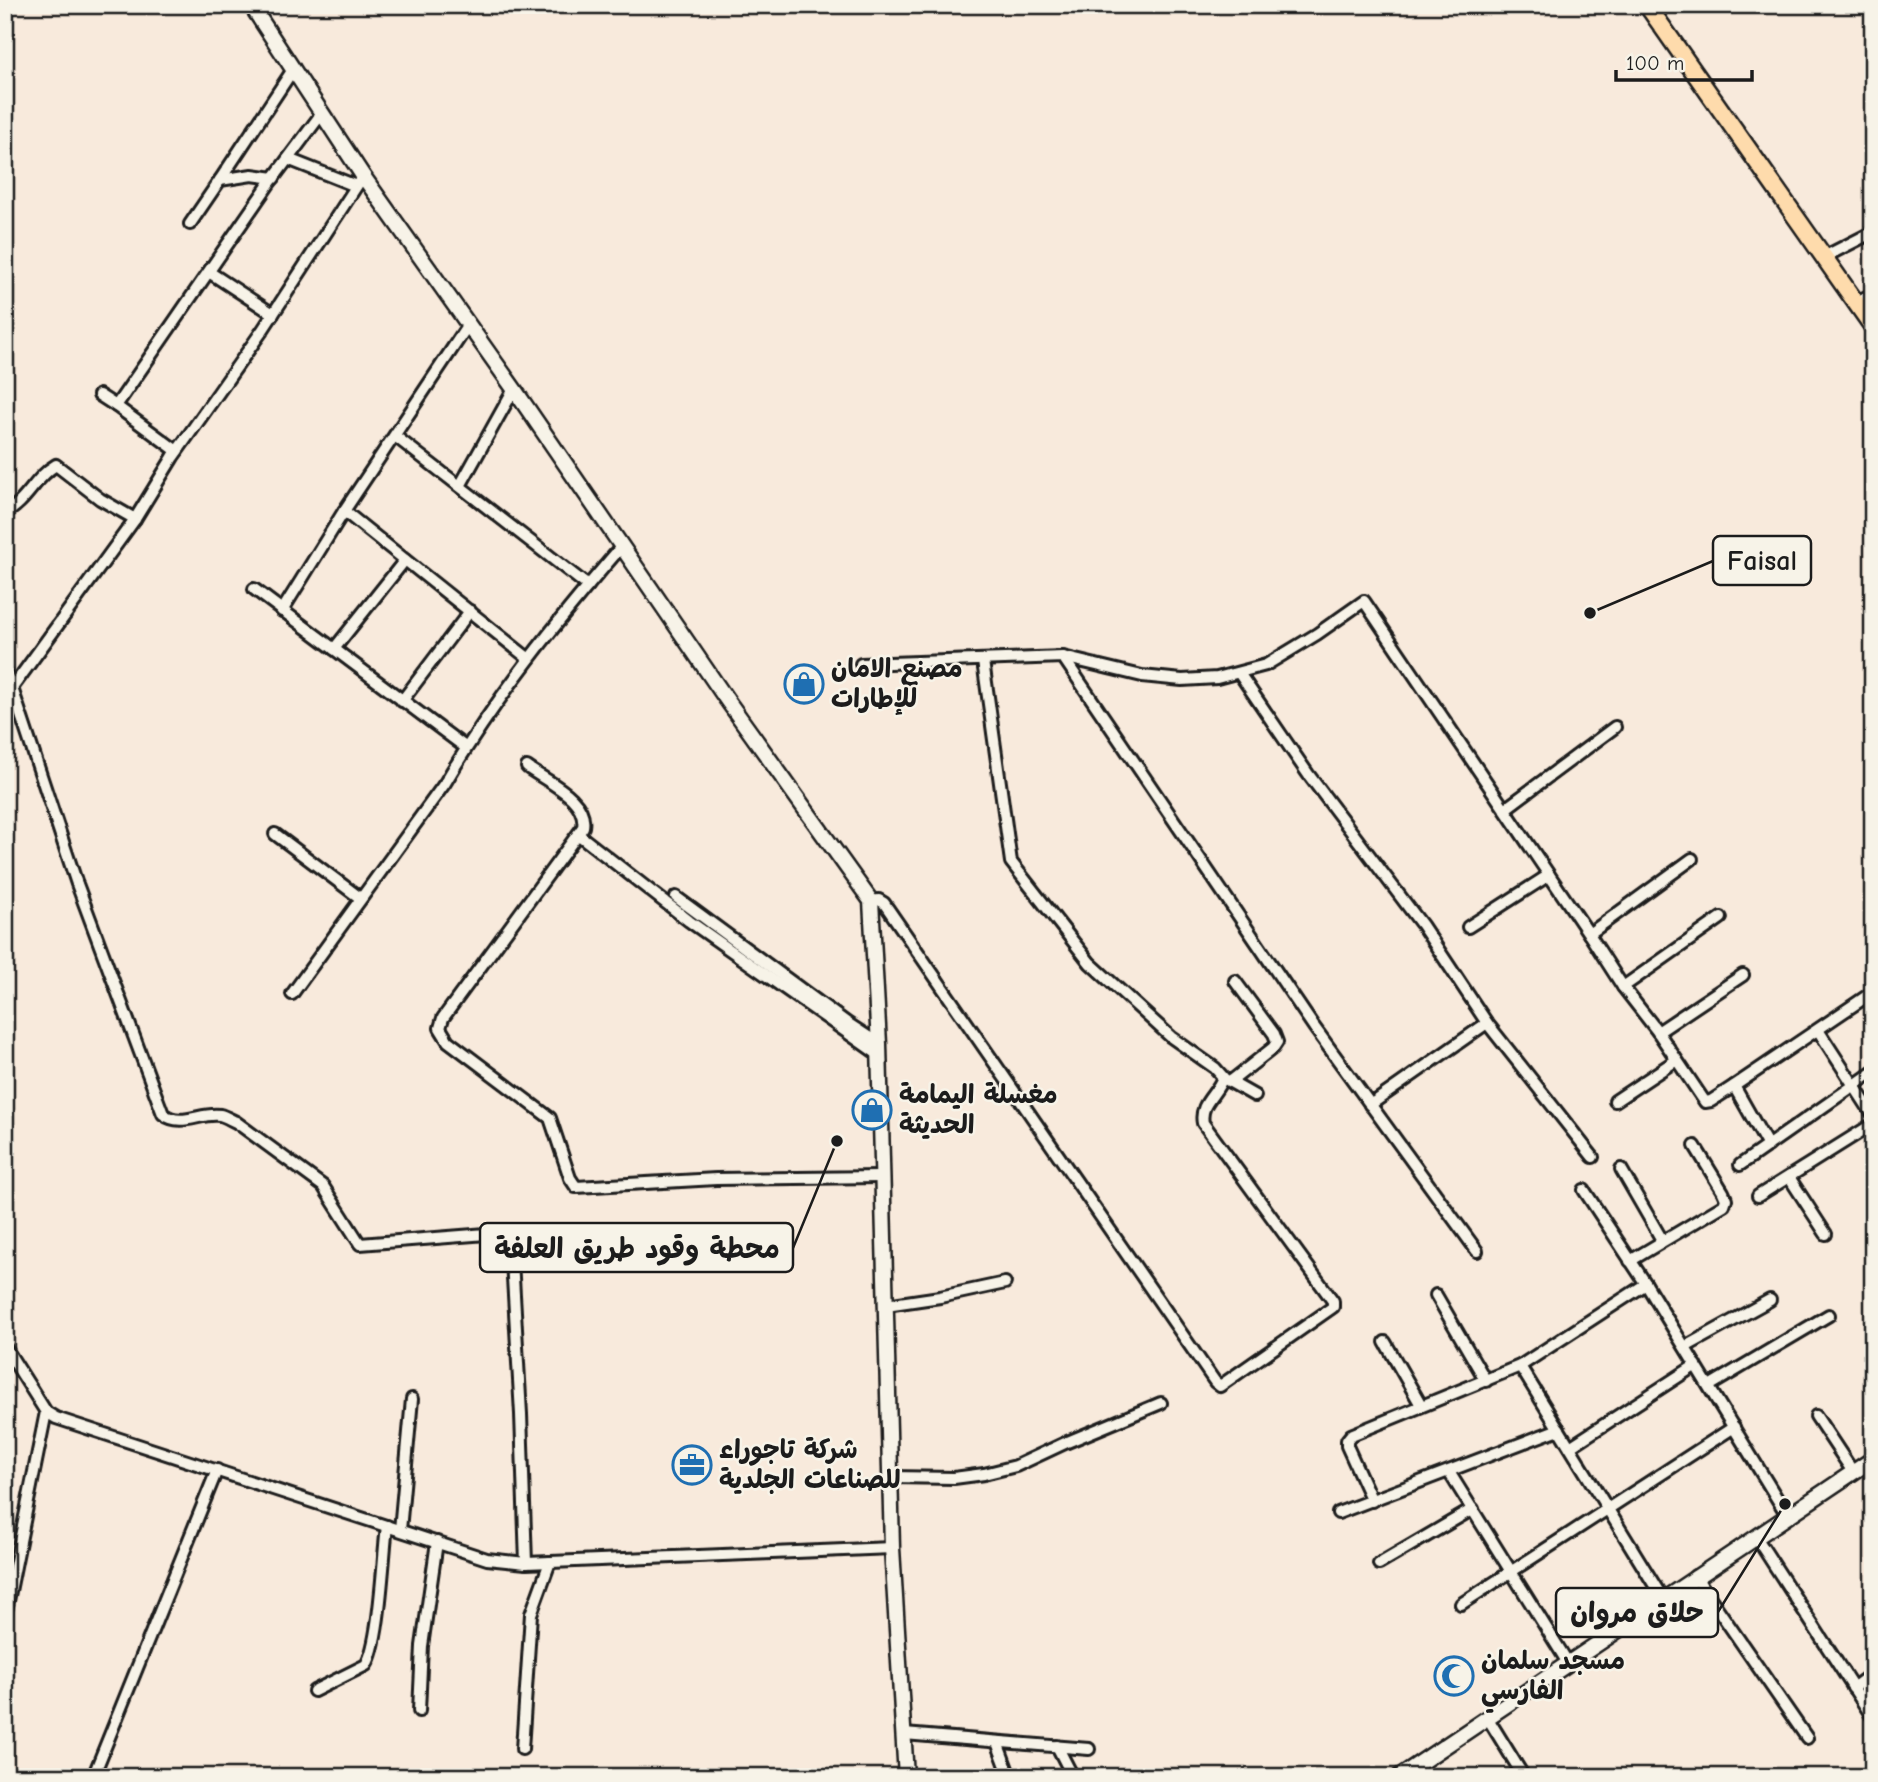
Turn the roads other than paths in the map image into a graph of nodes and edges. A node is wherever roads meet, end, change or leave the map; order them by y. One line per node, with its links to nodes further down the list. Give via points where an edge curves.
1 (251, 5): 3 (street)
2 (1647, 5): 11 (main road)
3 (294, 68): 4 (street); 7 (street)
4 (322, 113): 5 (street); 8 (street)
5 (288, 159): 6 (street); 8 (street)
6 (274, 178): 7 (street, via 252,175); 12 (street)
7 (220, 180): 9 (street)
8 (360, 181): 15 (street); 16 (street)
9 (190, 224)
10 (1873, 232): 11 (street)
11 (1824, 257): 14 (main road)
12 (208, 272): 15 (street); 20 (street)
13 (1873, 293): 14 (street)
14 (1856, 302): 17 (main road)
15 (273, 314): 22 (street)
16 (468, 325): 18 (street); 21 (street)
17 (1873, 327)
18 (514, 389): 23 (street); 27 (street)
19 (99, 395): 20 (street)
20 (116, 407): 22 (street)
21 (395, 436): 23 (street); 24 (street)
22 (177, 451): 26 (street)
23 (460, 486): 29 (street)
24 (344, 511): 28 (street); 31 (street)
25 (5, 513): 26 (street, via 56,465)
26 (135, 519): 40 (street)
27 (622, 546): 29 (street); 52 (street)
28 (405, 560): 32 (street); 33 (street)
29 (588, 586): 35 (street)
30 (254, 589): 31 (street)
31 (282, 611): 33 (street)
32 (470, 611): 35 (street); 41 (street)
33 (334, 649): 41 (street)
34 (1063, 657): 36 (street); 39 (street, via 1142,676 1182,680); 72 (street)
35 (529, 659): 43 (street)
36 (983, 661): 37 (street); 67 (street, via 1011,862 1090,963)
37 (861, 664)
38 (5, 670): 40 (street)
39 (1239, 673): 45 (street, via 1290,652 1364,601); 61 (street, via 1308,774 1422,925)
40 (12, 688): 125 (street, via 77,884 163,1114 180,1121 222,1115 236,1122 323,1186 360,1244 499,1233 508,1237)
41 (402, 701): 43 (street)
42 (1615, 727): 45 (street)
43 (465, 747): 51 (street, via 445,783)
44 (527, 768): 47 (street, via 578,803 584,820)
45 (1504, 809): 49 (street)
46 (275, 834): 51 (street)
47 (579, 835): 64 (street, via 689,921); 80 (street, via 440,1023 448,1041 550,1118 573,1185)
48 (1692, 859): 55 (street)
49 (1549, 875): 54 (street); 55 (street)
50 (676, 897): 64 (street)
51 (360, 898): 60 (street)
52 (872, 901): 64 (street); 67 (street, via 884,903 1220,1386 1333,1307 1203,1123 1204,1105)
53 (1721, 918): 58 (street)
54 (1468, 927)
55 (1589, 934): 58 (street)
56 (1743, 975): 63 (street)
57 (1235, 981): 67 (street, via 1277,1042)
58 (1623, 987): 63 (street)
59 (1873, 992): 62 (street)
60 (292, 994)
61 (1487, 1023): 72 (street); 77 (street)
62 (1818, 1030): 68 (street); 69 (street)
63 (1658, 1032): 65 (street)
64 (879, 1049): 80 (street)
65 (1675, 1061): 68 (street, via 1705,1101); 71 (street)
66 (1873, 1072): 69 (street)
67 (1226, 1080): 70 (street)
68 (1734, 1086): 76 (street)
69 (1855, 1086): 73 (street); 76 (street)
70 (1255, 1096)
71 (1615, 1101)
72 (1370, 1105): 86 (street)
73 (1873, 1115)
74 (1873, 1124): 81 (street)
75 (1695, 1146): 85 (street, via 1723,1192 1724,1205)
76 (1768, 1146): 78 (street)
77 (1593, 1157)
78 (1740, 1165)
79 (1621, 1169): 85 (street)
80 (881, 1177): 92 (street)
81 (1789, 1177): 83 (street); 84 (street)
82 (1584, 1190): 87 (street)
83 (1758, 1196)
84 (1826, 1234)
85 (1662, 1240): 87 (street)
86 (1477, 1251)
87 (1630, 1261): 89 (street)
88 (1005, 1283): 92 (street)
89 (1646, 1284): 96 (street); 98 (street)
90 (1436, 1295): 99 (street)
91 (1770, 1300): 96 (street)
92 (886, 1305): 113 (street)
93 (1829, 1315): 100 (street)
94 (1385, 1342): 103 (street)
95 (5, 1347): 104 (street)
96 (1685, 1347): 97 (street)
97 (1696, 1365): 100 (street); 108 (street)
98 (1520, 1366): 99 (street); 107 (street)
99 (1486, 1381): 103 (street)
100 (1709, 1387): 106 (street)
101 (412, 1399): 120 (street)
102 (1161, 1403): 113 (street, via 1016,1466 984,1475)
103 (1421, 1405): 114 (street, via 1348,1440)
104 (46, 1412): 110 (street); 131 (street)
105 (1816, 1416): 112 (street)
106 (1734, 1427): 116 (street); 118 (street)
107 (1559, 1429): 108 (street); 111 (street)
108 (1570, 1447): 116 (street)
109 (1873, 1459): 112 (street)
110 (217, 1470): 119 (street); 145 (street)
111 (1449, 1472): 114 (street); 115 (street)
112 (1853, 1472): 118 (street)
113 (892, 1477): 123 (street)
114 (1372, 1501): 117 (street)
115 (1472, 1508): 126 (street); 127 (street)
116 (1608, 1508): 127 (street); 129 (street)
117 (1338, 1513)
118 (1787, 1516): 121 (street)
119 (387, 1526): 120 (street); 135 (street, via 370,1659)
120 (400, 1530): 122 (street)
121 (1756, 1537): 128 (street); 134 (street)
122 (437, 1542): 125 (street, via 488,1559); 136 (street, via 422,1646)
123 (892, 1548): 124 (street); 139 (street)
124 (550, 1562): 125 (street); 143 (street, via 531,1614)
125 (526, 1563)
126 (1379, 1564)
127 (1511, 1570): 130 (street); 132 (street)
128 (1695, 1576): 129 (street); 140 (street)
129 (1663, 1599): 132 (street)
130 (1461, 1604)
131 (5, 1616)
132 (1569, 1663): 137 (street)
133 (1873, 1673): 134 (street)
134 (1853, 1688): 138 (street)
135 (314, 1691)
136 (419, 1711)
137 (1487, 1717): 149 (street); 150 (street)
138 (1873, 1718)
139 (904, 1734): 141 (street); 146 (street)
140 (1807, 1738)
141 (997, 1742): 142 (street); 147 (street)
142 (1057, 1746): 144 (street); 148 (street)
143 (522, 1749)
144 (1088, 1749)
145 (93, 1777)
146 (906, 1777)
147 (1010, 1777)
148 (1073, 1777)
149 (1399, 1777)
150 (1524, 1777)

